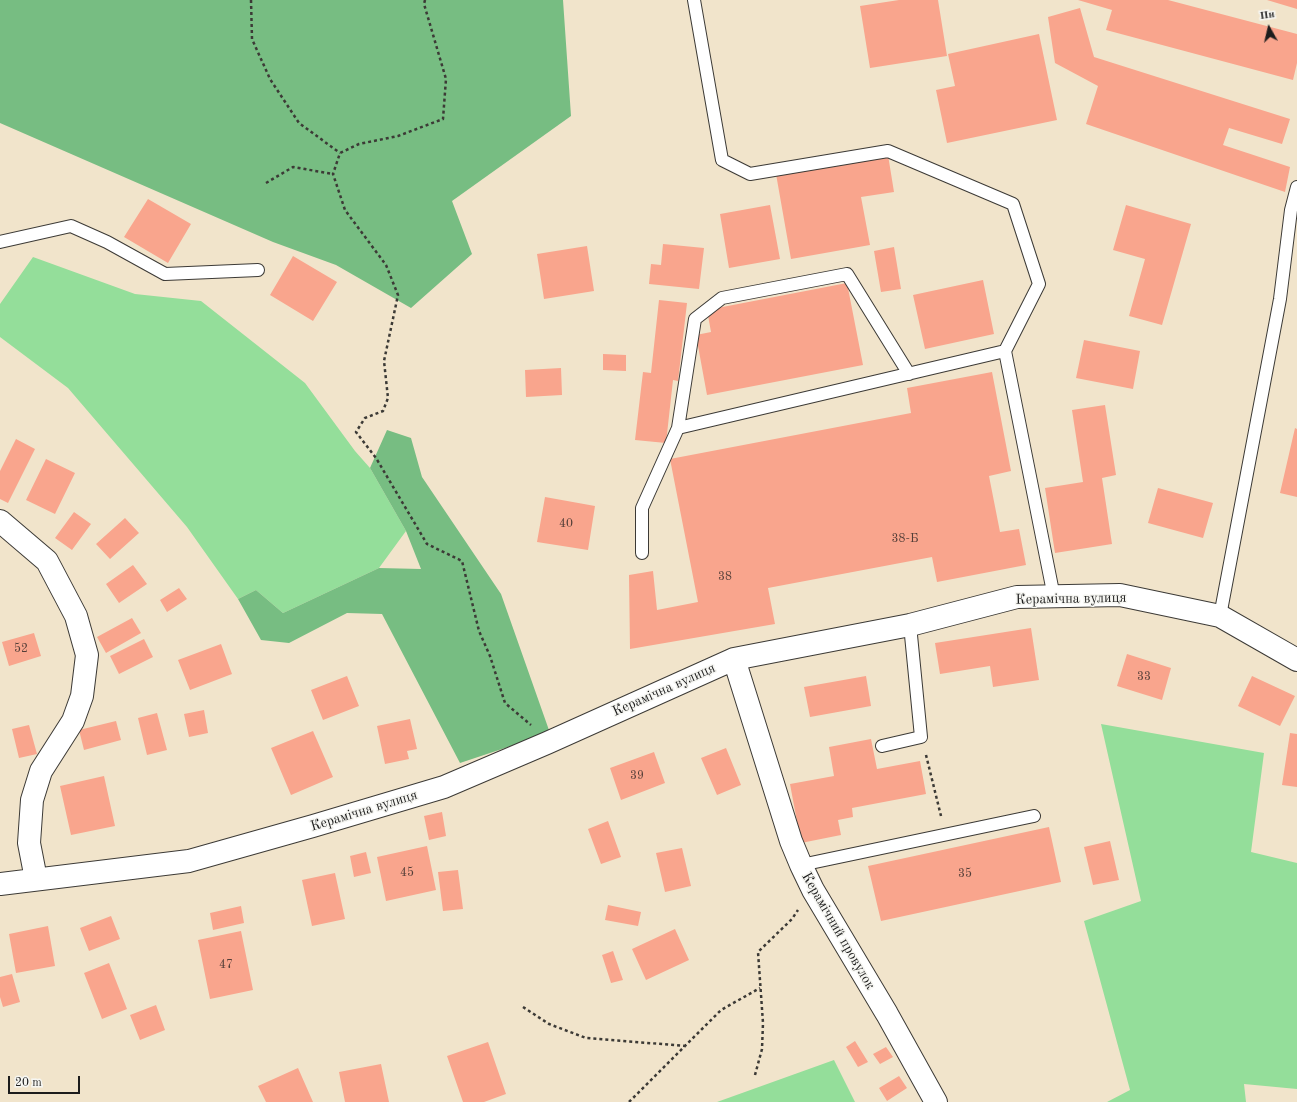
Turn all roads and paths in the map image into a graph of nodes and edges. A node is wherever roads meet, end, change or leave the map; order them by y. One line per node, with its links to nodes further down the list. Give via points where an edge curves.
1 (251, 0): 4 (path, via 252,39 270,79 300,123)
2 (425, 0): 4 (path, via 446,79 443,120 398,136 359,144)
3 (694, 0): 10 (lane, via 722,160 750,174 888,151 1013,204 1039,284)
4 (340, 153): 5 (path)
5 (333, 174): 6 (path, via 293,167); 21 (path, via 345,210 386,265 398,295 384,361 388,398 383,411 364,418 356,432 376,458 427,544 462,561 479,631 505,703 526,720)
6 (266, 183)
7 (1297, 188): 16 (lane, via 1291,210 1280,299)
8 (0, 242): 9 (lane, via 71,226 107,242 165,274)
9 (258, 270)
10 (1005, 351): 11 (lane); 15 (lane)
11 (909, 374): 12 (lane); 12 (lane, via 847,274 722,298 695,318)
12 (678, 428): 14 (lane, via 642,508)
13 (0, 521): 26 (street, via 47,561 76,616 86,655 82,696 73,721 40,771 32,800 29,843)
14 (642, 553)
15 (1054, 597): 16 (street, Керамічна вулиця, via 1120,595); 17 (street, Керамічна вулиця, via 1017,597)
16 (1220, 616): 19 (street, Керамічна вулиця)
17 (910, 625): 18 (street, Керамічна вулиця); 20 (lane)
18 (734, 659): 21 (street, Керамічна вулиця); 25 (street, Керамічний провулок, via 791,841)
19 (1297, 660)
20 (921, 737): 22 (lane); 24 (path)
21 (547, 743): 26 (street, Керамічна вулиця, via 444,787 189,861)
22 (882, 746)
23 (1034, 816): 24 (lane)
24 (945, 835): 25 (lane)
25 (801, 865): 28 (street, Керамічний провулок)
26 (36, 879): 27 (street, Керамічна вулиця)
27 (0, 884)
28 (813, 890): 29 (path, via 792,919 758,952); 34 (street, Керамічний провулок)
29 (760, 988): 31 (path, via 721,1010); 32 (path, via 762,1049)
30 (523, 1007): 31 (path, via 549,1024 586,1038)
31 (686, 1046): 33 (path)
32 (755, 1075)
33 (629, 1102)
34 (936, 1102)

